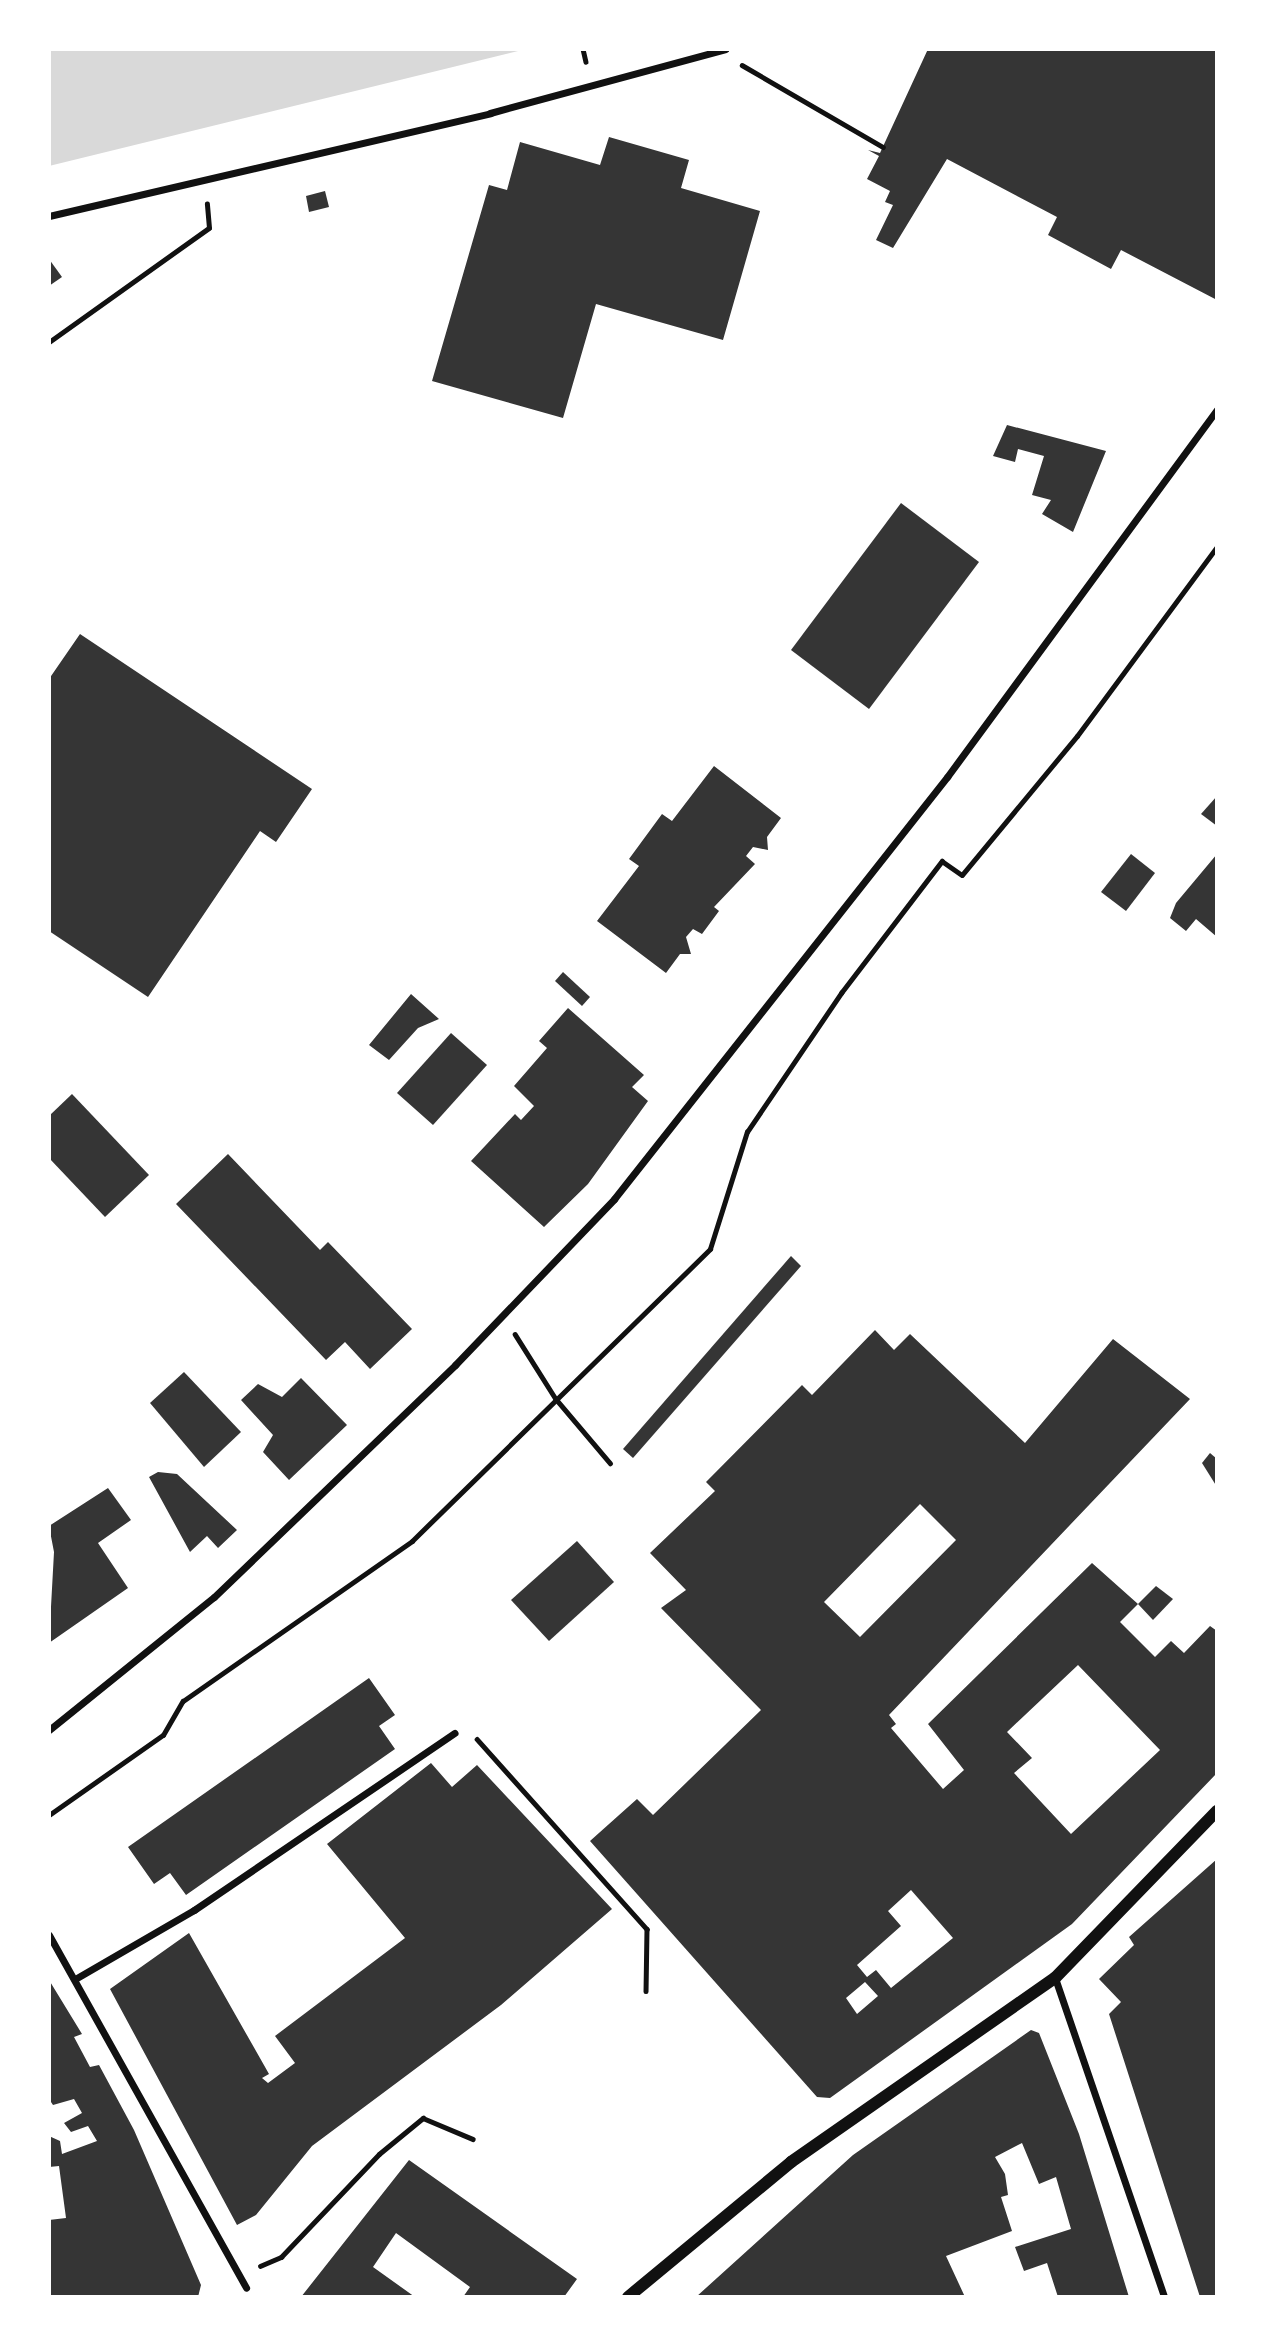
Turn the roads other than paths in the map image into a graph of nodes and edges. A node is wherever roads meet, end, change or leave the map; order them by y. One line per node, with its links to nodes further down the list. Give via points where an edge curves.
1 (722, 50): 2 (street, via 490,113)
2 (49, 216)
3 (1217, 410): 4 (street, via 1037,658 614,1199 503,1315 214,1597)
4 (49, 1730)
5 (454, 1733): 9 (street, via 194,1910)
6 (1217, 1811): 8 (street)
7 (49, 1935): 9 (street)
8 (1055, 1978): 11 (street, via 791,2162); 12 (street)
9 (75, 1979): 10 (street, via 243,2273)
10 (246, 2288)
11 (628, 2297)
12 (1164, 2297)

